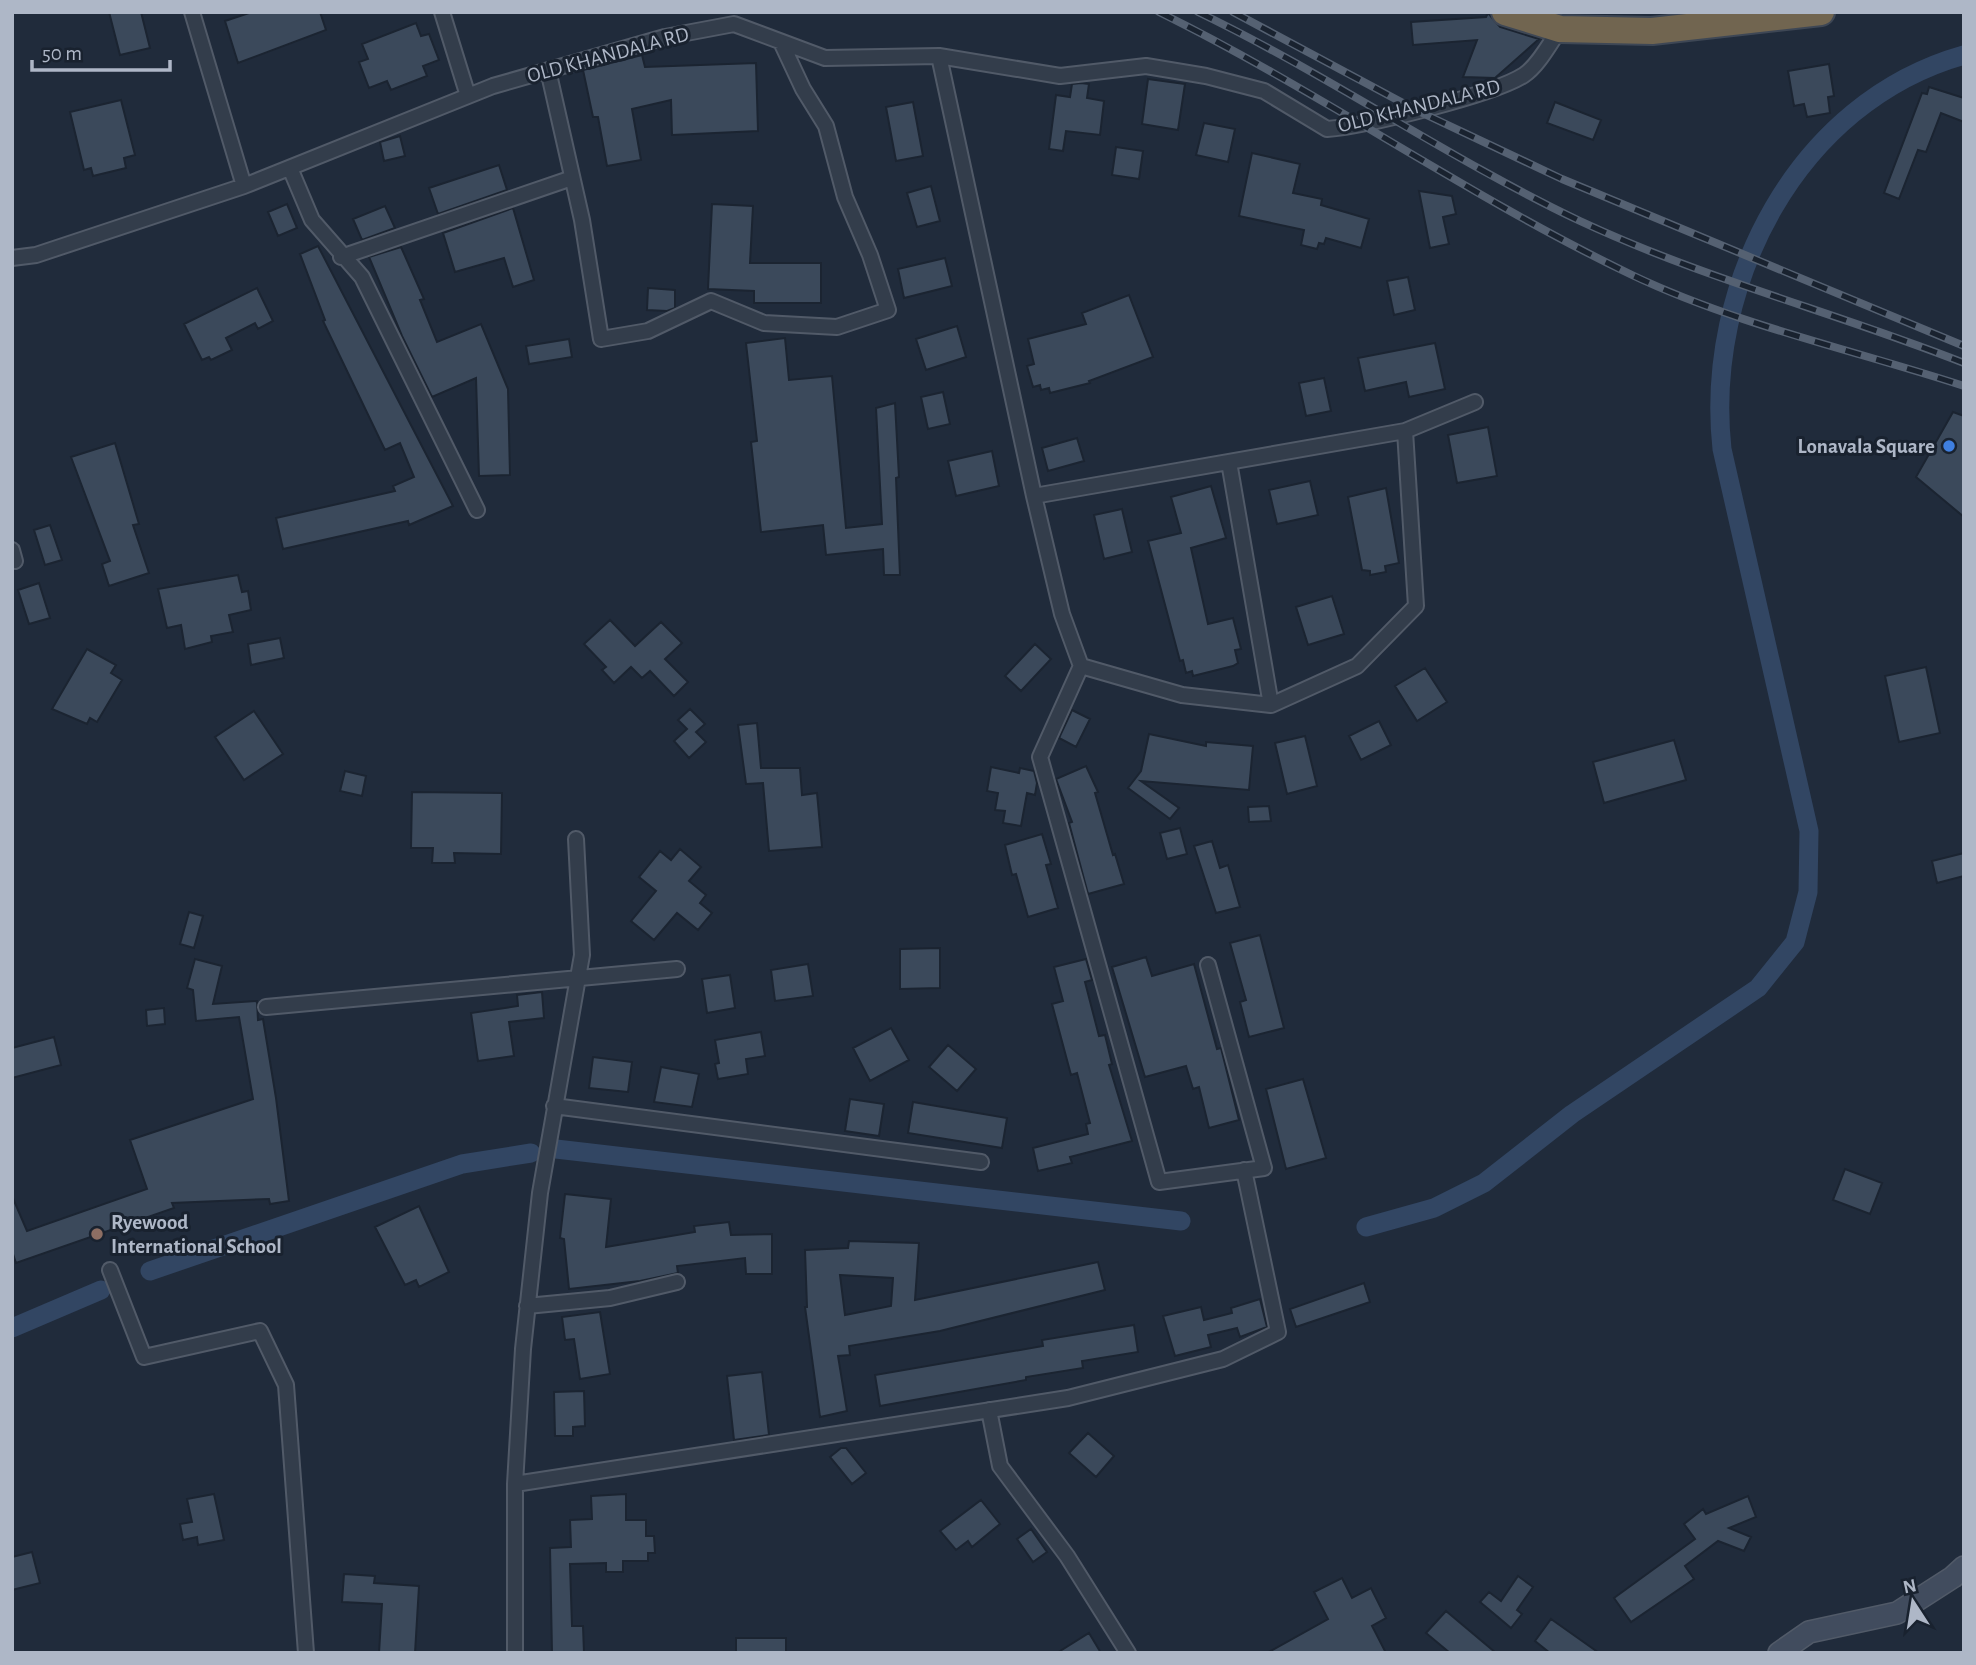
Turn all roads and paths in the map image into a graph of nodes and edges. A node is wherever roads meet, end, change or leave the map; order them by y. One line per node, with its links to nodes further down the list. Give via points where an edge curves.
1 (192, 12): 13 (street)
2 (442, 12): 10 (street)
3 (1505, 12): 6 (highway)
4 (1701, 12): 6 (highway)
5 (1821, 12): 6 (highway, via 1652,31)
6 (1570, 21): 8 (street, OLD KHANDALA RD, via 1527,73 1510,83 1327,129 1264,91 1206,76 1146,66 1060,76)
7 (782, 41): 8 (street, OLD KHANDALA RD, via 825,58); 9 (street, OLD KHANDALA RD, via 734,24 665,37); 12 (street, via 826,126 845,197 888,310 837,327 764,323 711,301 648,331 601,339)
8 (939, 56): 19 (street)
9 (548, 70): 10 (street, OLD KHANDALA RD); 12 (street)
10 (468, 96): 11 (street, OLD KHANDALA RD)
11 (290, 168): 13 (street, OLD KHANDALA RD); 14 (street, via 312,220)
12 (572, 178): 14 (street)
13 (244, 186): 15 (street, OLD KHANDALA RD, via 36,256)
14 (341, 257): 20 (street, via 362,277)
15 (12, 258)
16 (1475, 402): 17 (street)
17 (1405, 430): 18 (street); 22 (street, via 1416,606 1357,666)
18 (1229, 462): 19 (street); 22 (street)
19 (1034, 496): 21 (street, via 1062,614)
20 (477, 510)
21 (1081, 666): 22 (street, via 1182,695); 30 (street, via 1040,757 1159,1182)
22 (1271, 705)
23 (576, 839): 26 (street, via 582,955)
24 (1208, 965): 30 (street, via 1264,1168)
25 (677, 969): 26 (street)
26 (578, 979): 27 (street); 28 (street)
27 (266, 1007)
28 (554, 1106): 29 (street); 33 (street)
29 (981, 1162)
30 (1244, 1170): 34 (street, via 1278,1332 1223,1359 1068,1398)
31 (110, 1270): 37 (street, via 144,1357 260,1331 286,1385)
32 (677, 1282): 33 (street, via 610,1298)
33 (527, 1306): 35 (street)
34 (989, 1410): 35 (street); 39 (street, via 1000,1465 1067,1556)
35 (515, 1484): 38 (street)
36 (1964, 1567): 40 (main road, via 1897,1613 1809,1632)
37 (306, 1653)
38 (514, 1653)
39 (1128, 1653)
40 (1779, 1653)

